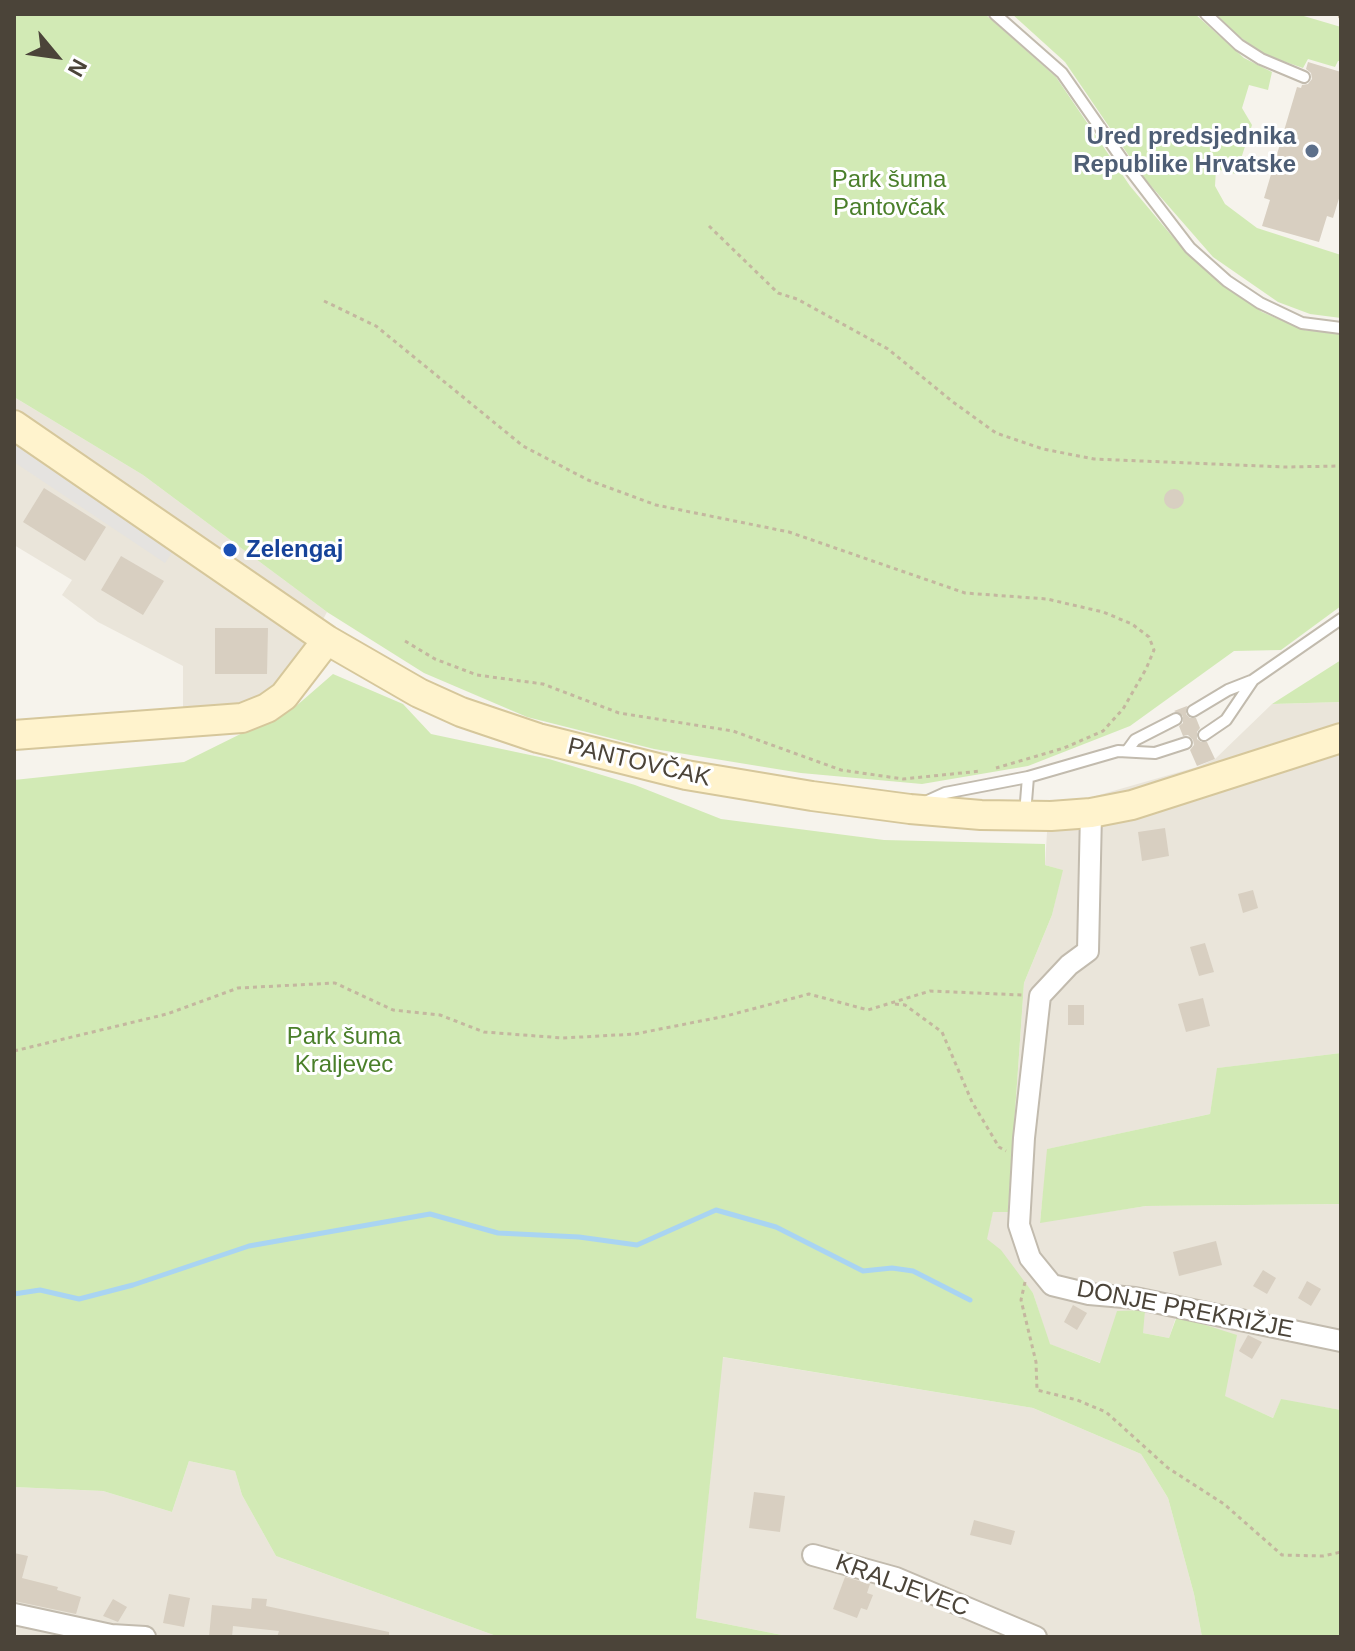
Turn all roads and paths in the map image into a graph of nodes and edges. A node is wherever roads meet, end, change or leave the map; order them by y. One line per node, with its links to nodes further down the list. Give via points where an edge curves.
1 (995, 14): 8 (lane, via 1062,73 1190,248 1260,303 1302,323)
2 (1206, 14): 5 (lane, via 1239,45)
3 (1339, 14): 4 (path)
4 (1341, 23)
5 (1304, 77)
6 (709, 226): 10 (path, via 778,293 888,349 996,433 1094,459)
7 (324, 301): 13 (path, via 376,326 523,446 588,480 656,505 789,532 965,593 1047,599 1103,612 1132,624 1149,637 1154,650 1123,709 1103,731 989,770 903,779 841,770 733,731 619,713 543,684 477,675)
8 (1341, 328)
9 (14, 425): 12 (main road, PANTOVČAK)
10 (1341, 466)
11 (1341, 619): 14 (lane)
12 (327, 640): 17 (main road, via 284,696 242,718); 23 (main road, PANTOVČAK, via 419,693 538,738 733,784)
13 (405, 641)
14 (1253, 680): 15 (lane); 18 (lane, via 1226,720)
15 (1193, 711)
16 (1176, 719): 21 (lane, via 1135,740)
17 (14, 735)
18 (1204, 735)
19 (1341, 738): 24 (main road, PANTOVČAK, via 1186,790)
20 (1186, 743): 21 (lane, via 1155,753)
21 (1127, 751): 22 (lane)
22 (1028, 777): 23 (lane, via 945,793); 25 (lane)
23 (910, 809): 25 (main road, PANTOVČAK)
24 (1091, 813): 25 (main road, PANTOVČAK); 26 (street, via 1088,951)
25 (1024, 816)
26 (1040, 996): 27 (path, via 930,991); 29 (street, DONJE PREKRIŽJE)
27 (891, 1003): 28 (path, via 868,1010 809,994 635,1034 563,1038 484,1032 440,1015 393,1010 335,983 238,988 167,1014); 29 (path, via 905,1005 942,1032 972,1102 999,1147)
28 (14, 1051)
29 (1023, 1162): 30 (street, DONJE PREKRIŽJE, via 1019,1225)
30 (1030, 1258): 31 (street, DONJE PREKRIŽJE, via 1052,1285); 32 (path, via 1021,1300 1037,1390 1106,1412 1168,1468 1224,1504 1282,1555)
31 (1341, 1341)
32 (1341, 1552)
33 (813, 1555): 36 (street, KRALJEVEC, via 896,1578)
34 (14, 1614): 35 (street)
35 (145, 1637)
36 (1036, 1637)

